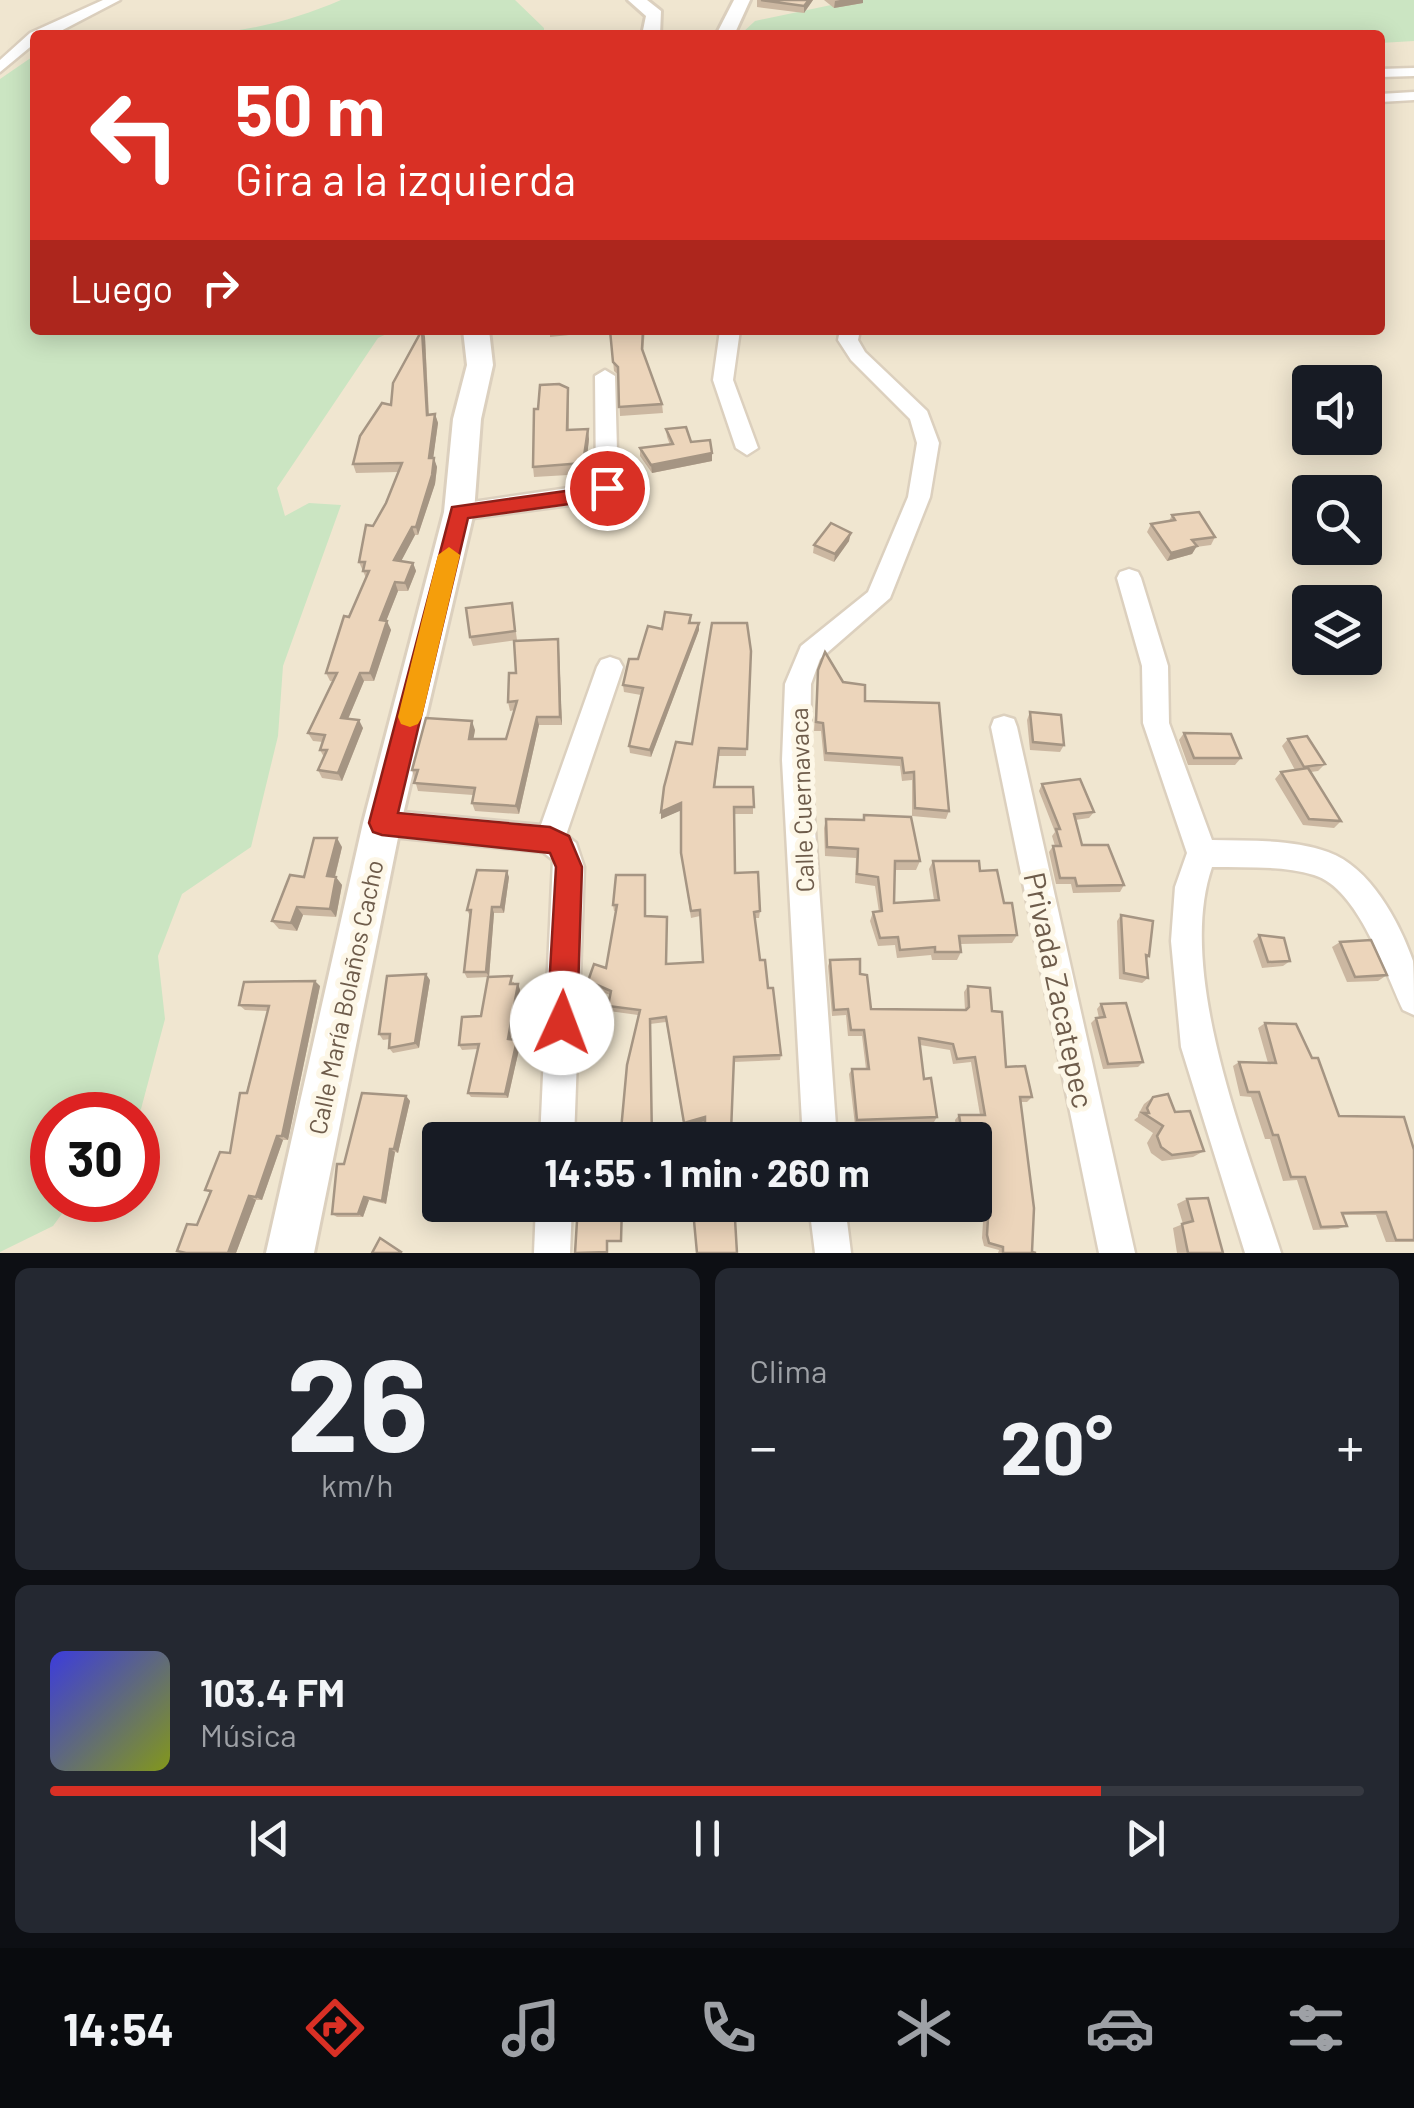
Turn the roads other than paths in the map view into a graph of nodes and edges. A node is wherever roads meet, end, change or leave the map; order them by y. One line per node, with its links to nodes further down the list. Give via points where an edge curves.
1 (113, 0): 4 (street)
2 (636, 0): 5 (street, via 655,15)
3 (742, 0): 6 (street)
4 (49, 30)
5 (652, 30)
6 (727, 30)
7 (30, 41): 8 (street)
8 (0, 68)
9 (1414, 72): 10 (street)
10 (1385, 73)
11 (1414, 96): 12 (street)
12 (1385, 98)
13 (477, 335): 18 (street, Calle María Bolaños Cacho, via 480,365 467,419)
14 (729, 335): 17 (street, via 723,380)
15 (849, 335): 27 (street, Calle Cuernavaca, via 858,356 920,416 928,443 919,497 878,598 810,653 798,684 796,760)
16 (605, 376): 18 (street, via 607,488)
17 (747, 448)
18 (459, 512): 22 (street, Calle María Bolaños Cacho)
19 (1129, 578): 24 (street, via 1155,666 1156,722)
20 (610, 667): 23 (street)
21 (1004, 728): 33 (street, Privada Zacatepec)
22 (382, 823): 23 (street); 30 (street, Calle María Bolaños Cacho)
23 (550, 839): 26 (street, via 569,867)
24 (1202, 853): 25 (street, via 1322,863 1342,873 1356,886); 34 (street, via 1190,887 1187,941 1198,1047)
25 (1414, 999)
26 (558, 1122)
27 (819, 1122)
28 (553, 1222): 31 (street)
29 (829, 1222): 32 (street)
30 (290, 1253)
31 (552, 1253)
32 (832, 1253)
33 (1117, 1253)
34 (1263, 1253)

